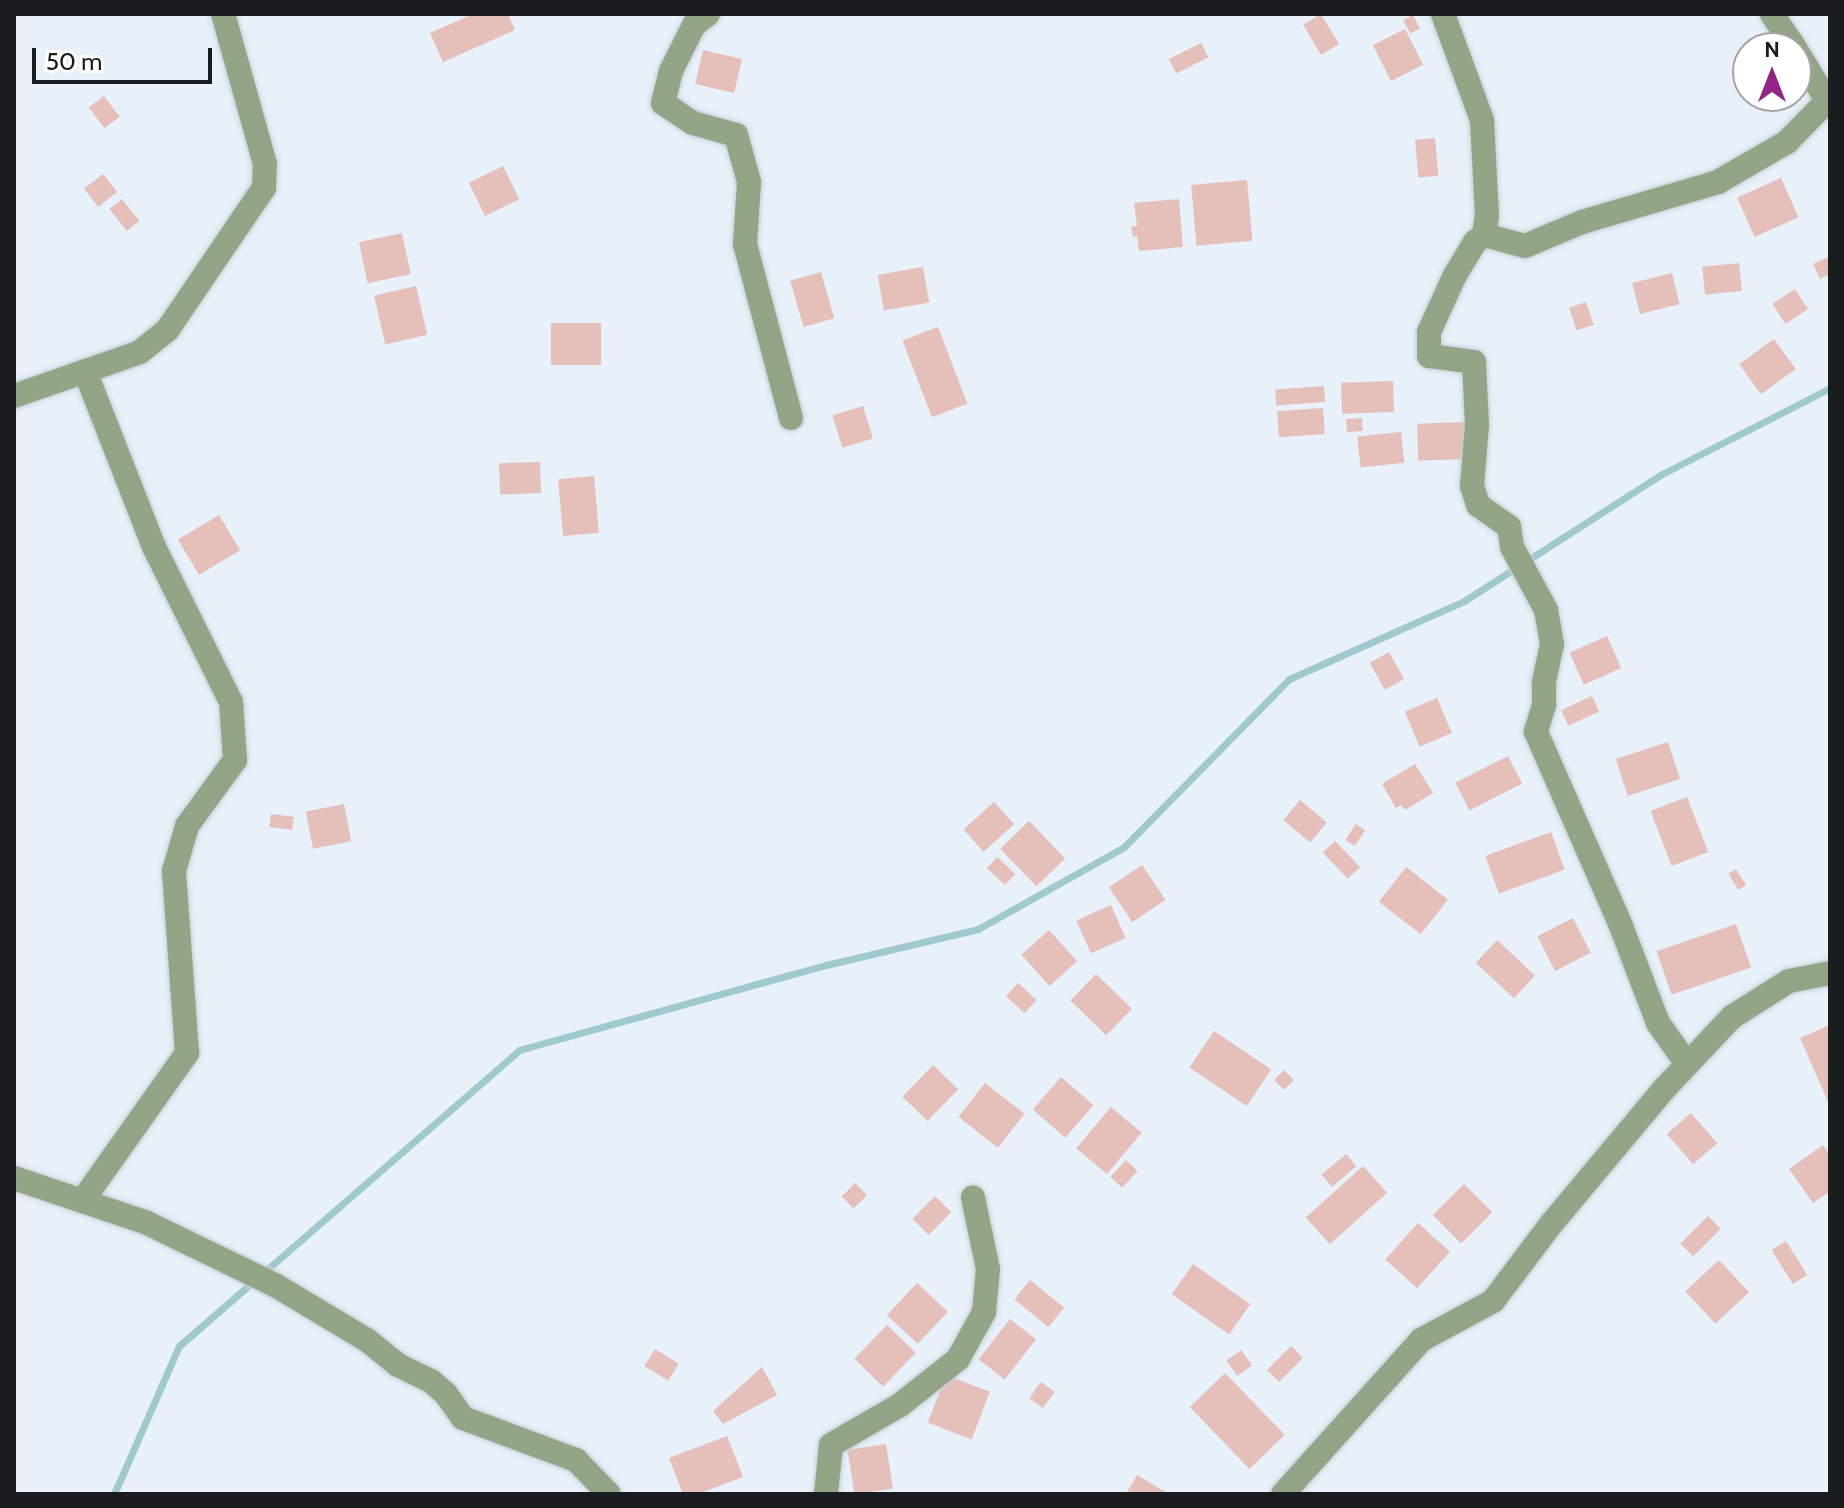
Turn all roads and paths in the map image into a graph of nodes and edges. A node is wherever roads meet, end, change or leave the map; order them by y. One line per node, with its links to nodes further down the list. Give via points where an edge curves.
1 (223, 14): 9 (street, via 265,164 264,188 168,329 140,352)
2 (708, 14): 11 (street, via 694,25 671,71 663,103 693,123 736,135 749,182 745,244)
3 (1443, 14): 8 (street, via 1482,120)
4 (1772, 14): 5 (street)
5 (1784, 32)
6 (1812, 74): 7 (street)
7 (1829, 100): 8 (street, via 1787,142 1718,182 1582,222 1525,246)
8 (1484, 235): 13 (street, via 1455,275 1429,332 1429,356 1474,362 1477,425 1472,486 1478,505 1509,527 1512,547 1546,610 1552,644 1536,732 1658,1023)
9 (85, 371): 10 (street); 16 (street, via 154,547 231,702 235,760 187,826 174,871 187,1053)
10 (14, 396)
11 (791, 418)
12 (1830, 973): 13 (street, via 1789,981 1759,997)
13 (1687, 1064): 19 (street, via 1493,1301 1421,1340)
14 (14, 1178): 16 (street)
15 (973, 1198): 18 (street, via 988,1269 984,1312 958,1359 900,1405 831,1445)
16 (83, 1200): 17 (street, via 145,1222 275,1285 431,1381 463,1418 576,1460)
17 (609, 1494)
18 (826, 1494)
19 (1283, 1494)

